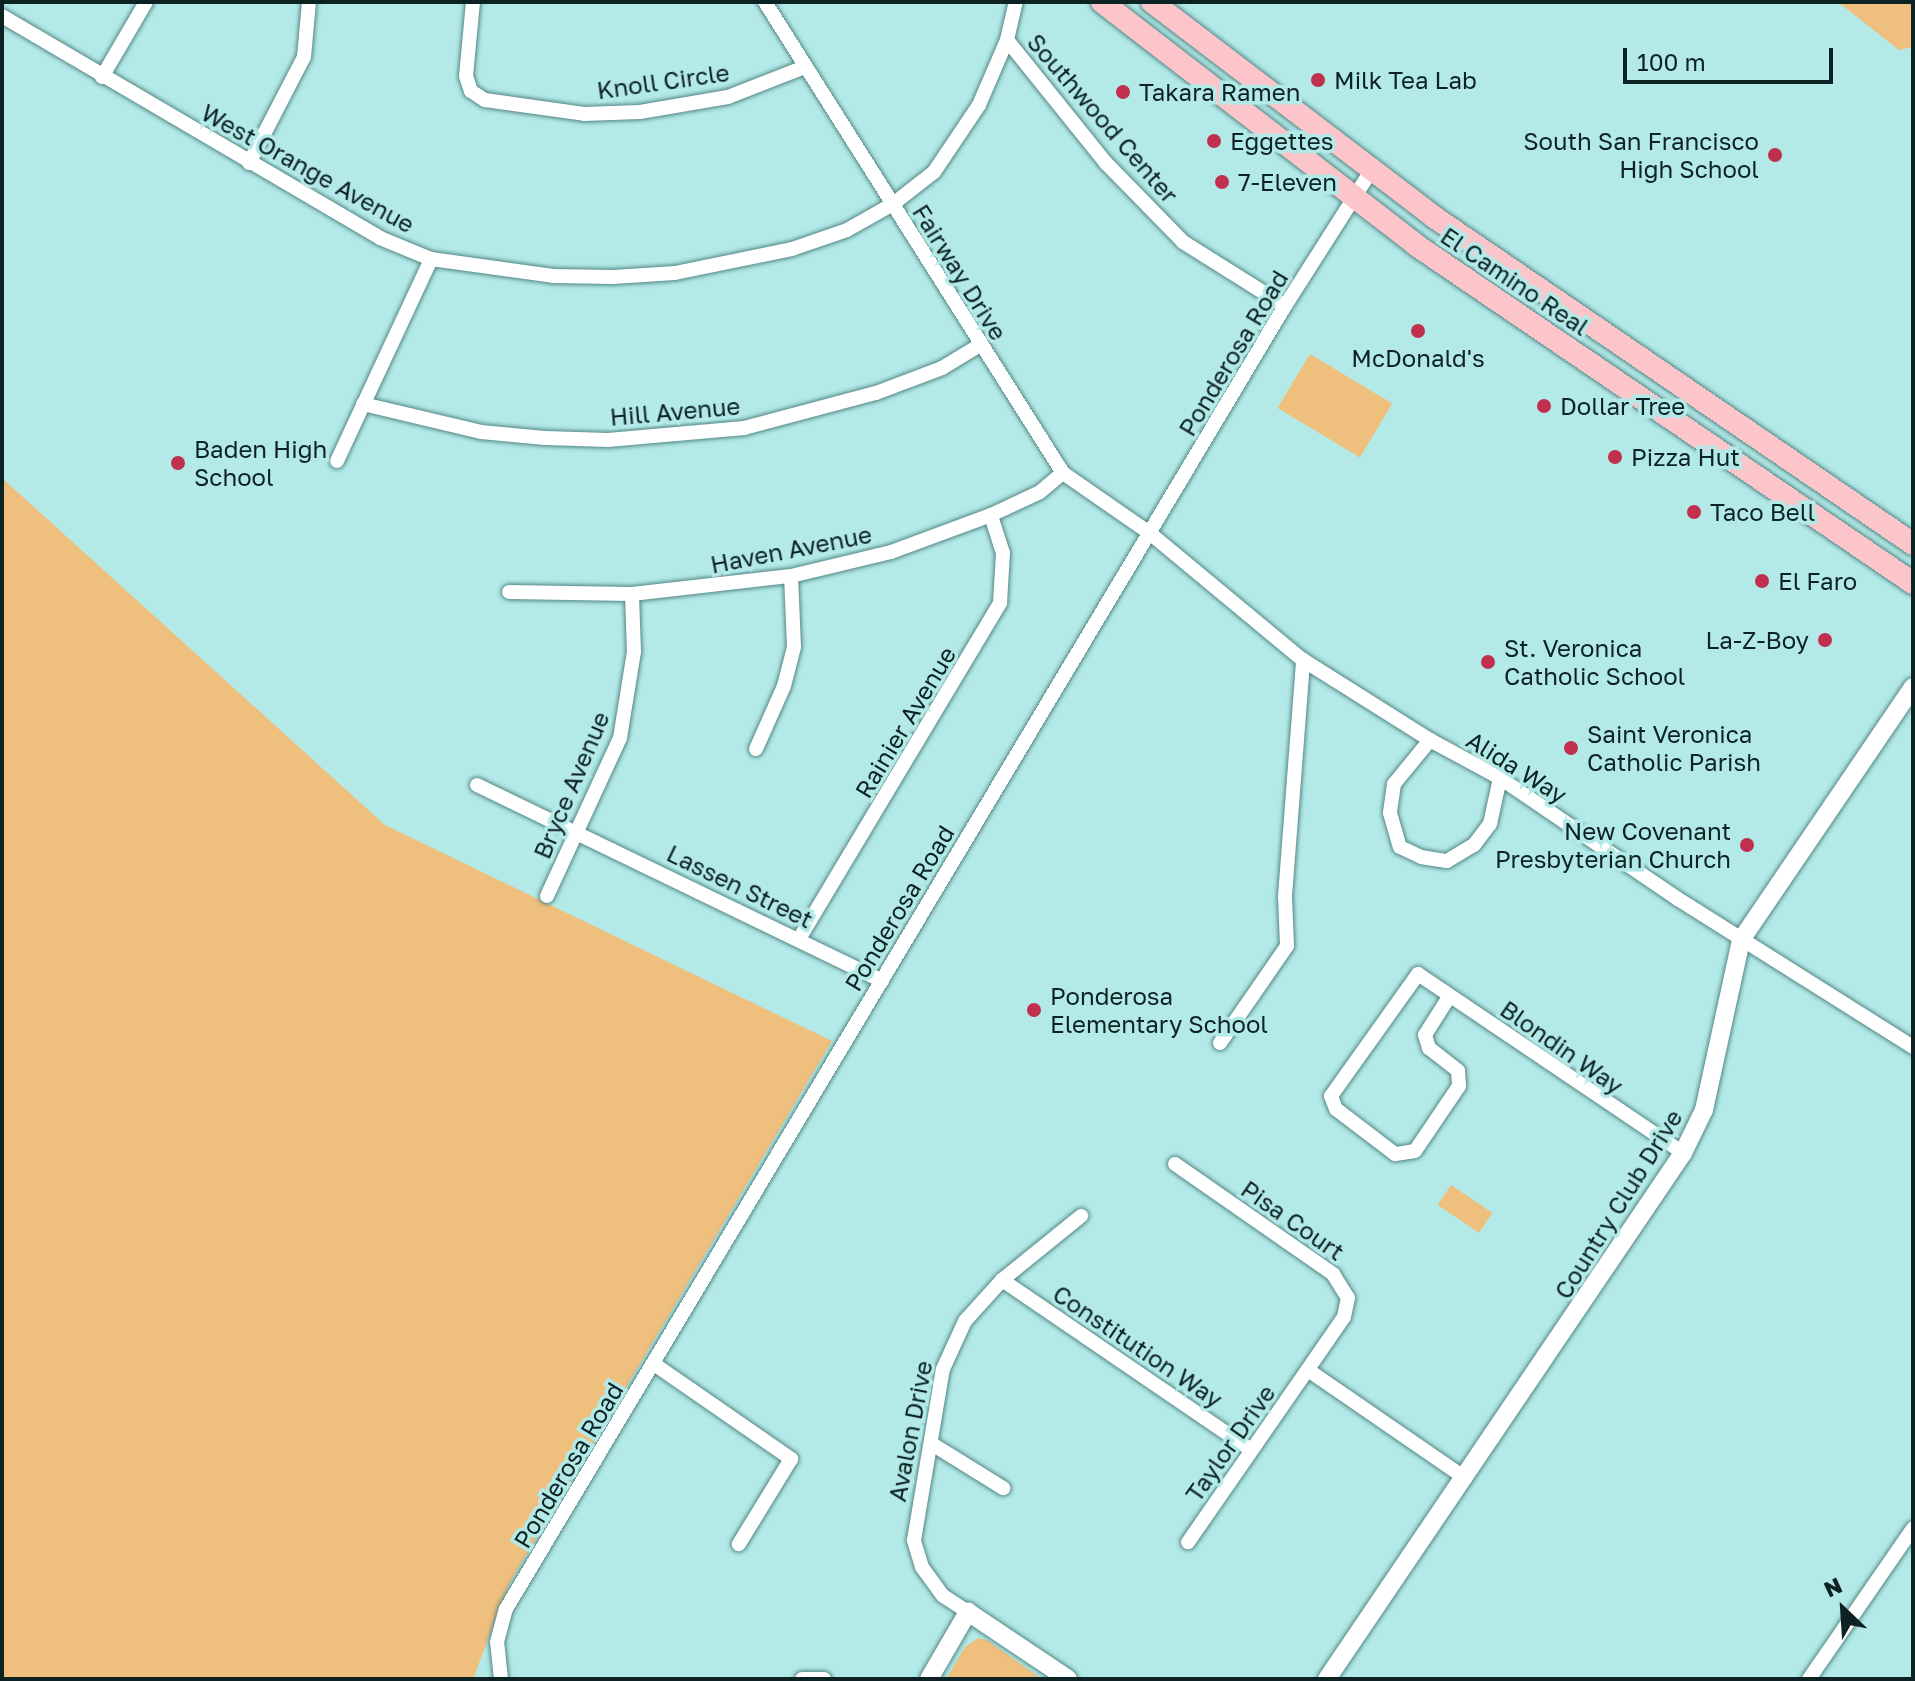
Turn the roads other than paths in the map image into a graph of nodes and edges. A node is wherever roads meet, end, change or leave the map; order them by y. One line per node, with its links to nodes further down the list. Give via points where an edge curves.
1 (146, 2): 11 (street)
2 (309, 2): 12 (street, via 304,57)
3 (473, 2): 10 (street, Knoll Circle, via 466,76 471,91 485,100 584,114 640,112 728,97)
4 (765, 2): 10 (street, Fairway Drive)
5 (1016, 2): 9 (street, West Orange Avenue)
6 (1102, 2): 14 (main road, El Camino Real)
7 (1152, 2): 13 (main road, El Camino Real)
8 (2, 16): 11 (street, West Orange Avenue)
9 (1007, 40): 15 (street, West Orange Avenue, via 979,105 934,172); 17 (street, Southwood Center, via 1106,163 1183,242)
10 (805, 67): 15 (street, Fairway Drive)
11 (102, 77): 12 (street, West Orange Avenue)
12 (249, 163): 16 (street, West Orange Avenue, via 380,238)
13 (1371, 171): 14 (street, Ponderosa Road); 24 (main road, El Camino Real)
14 (1355, 201): 17 (street, Ponderosa Road); 26 (main road, El Camino Real)
15 (893, 204): 16 (street, West Orange Avenue, via 847,230 792,249 675,273 553,276); 18 (street, Fairway Drive)
16 (431, 259): 19 (street)
17 (1285, 306): 23 (street, Ponderosa Road)
18 (980, 345): 19 (street, Hill Avenue, via 942,368 876,393 744,428 608,440 545,438 481,432); 21 (street, Fairway Drive)
19 (363, 404): 20 (street)
20 (337, 461)
21 (1063, 473): 22 (street, Haven Avenue, via 1040,492); 23 (street, Fairway Drive)
22 (991, 515): 25 (street, Haven Avenue, via 891,552); 37 (street, Rainier Avenue, via 1003,553 1000,603)
23 (1151, 534): 29 (street, Alida Way); 39 (street, Ponderosa Road)
24 (1913, 544)
25 (791, 576): 28 (street, Haven Avenue); 32 (street, via 794,647 784,686)
26 (1913, 583)
27 (509, 592): 28 (street, Haven Avenue)
28 (632, 594): 35 (street, Bryce Avenue, via 629,702 620,738)
29 (1303, 660): 31 (street, Alida Way); 41 (street, via 1285,896 1287,946)
30 (1913, 687): 38 (street, Country Club Drive)
31 (1430, 740): 33 (street, Alida Way); 33 (street, via 1394,784 1390,813 1400,847 1447,861 1474,845 1490,824)
32 (756, 749)
33 (1500, 778): 38 (street, Alida Way)
34 (477, 785): 35 (street, Lassen Street)
35 (577, 832): 36 (street, Bryce Avenue); 37 (street, Lassen Street)
36 (547, 896)
37 (799, 939): 39 (street, Lassen Street)
38 (1741, 940): 42 (street, Alida Way); 43 (street, Country Club Drive, via 1704,1110)
39 (882, 981): 47 (street, Ponderosa Road)
40 (1449, 997): 40 (street, Blondin Way, via 1418,974 1331,1096 1336,1109 1400,1156 1415,1151 1459,1086 1458,1071 1429,1048 1425,1035); 43 (street, Blondin Way)
41 (1220, 1043)
42 (1913, 1047)
43 (1683, 1153): 51 (street, Country Club Drive)
44 (1175, 1164): 48 (street, Pisa Court, via 1340,1280 1347,1308)
45 (1081, 1216): 46 (street, Avalon Drive)
46 (1002, 1280): 49 (street, Avalon Drive, via 965,1321 943,1369); 50 (street, Constitution Way)
47 (654, 1364): 55 (street, via 791,1459); 57 (street, Ponderosa Road, via 506,1609 497,1642)
48 (1308, 1370): 50 (street, Taylor Drive); 51 (street)
49 (932, 1444): 52 (street); 56 (street, Avalon Drive, via 914,1540 922,1567 943,1596)
50 (1250, 1449): 54 (street, Taylor Drive)
51 (1465, 1478): 62 (street, Country Club Drive)
52 (1003, 1488)
53 (1913, 1528): 63 (street)
54 (1188, 1542)
55 (739, 1544)
56 (968, 1612): 60 (street); 61 (street)
57 (501, 1679)
58 (802, 1679): 59 (street)
59 (824, 1679)
60 (929, 1679)
61 (1068, 1679)
62 (1327, 1679)
63 (1809, 1679)

